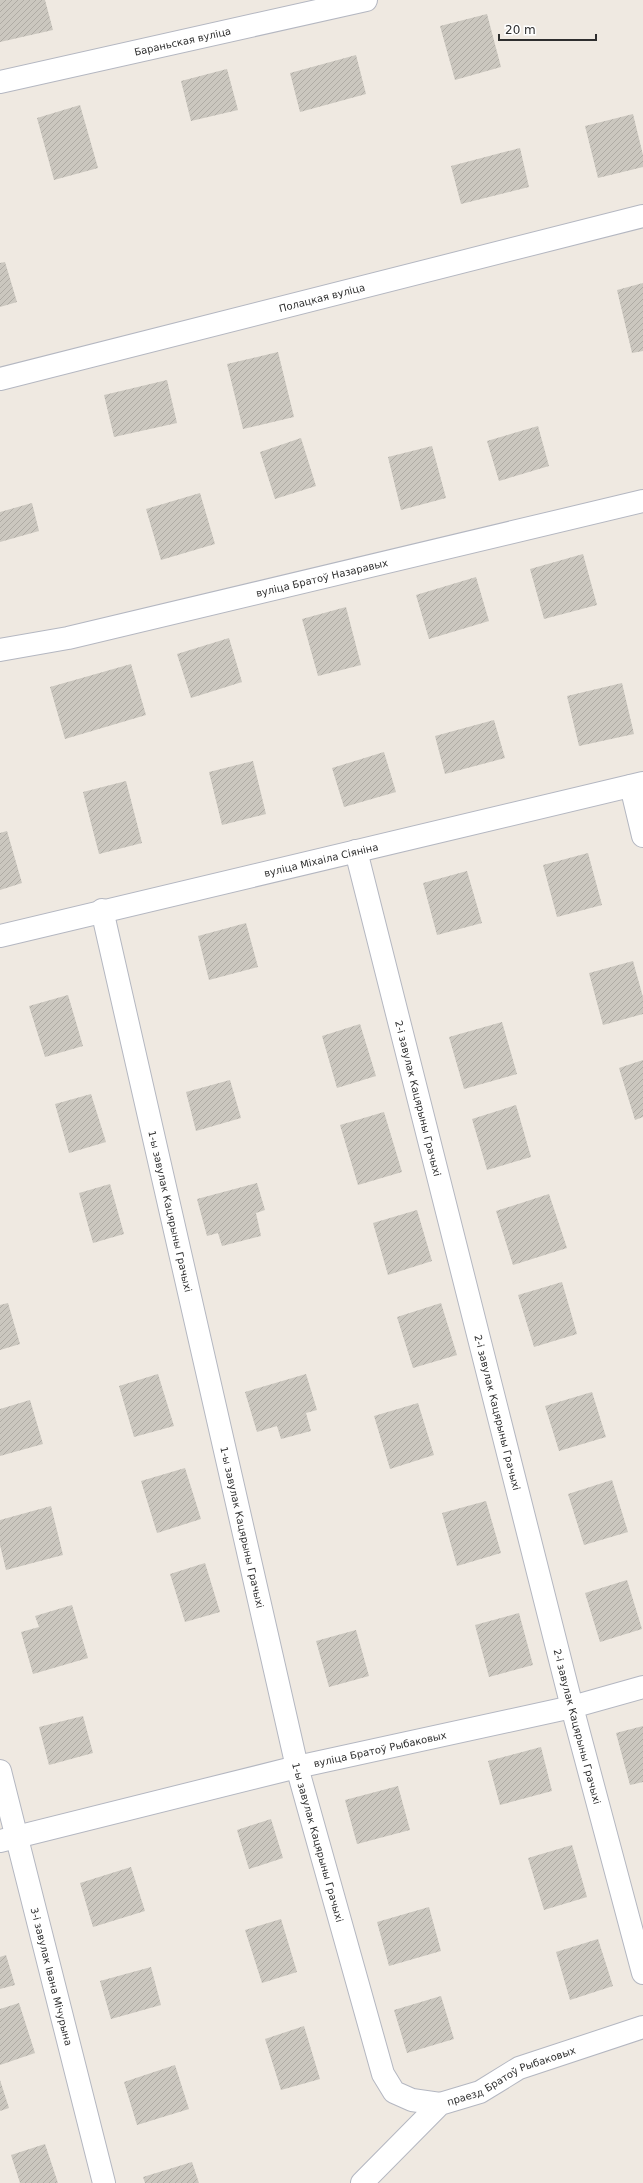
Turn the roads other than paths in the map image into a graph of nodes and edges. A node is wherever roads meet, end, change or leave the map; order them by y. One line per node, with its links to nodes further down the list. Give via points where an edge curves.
1 (366, 0): 2 (street, Бараньская вуліца)
2 (0, 82)
3 (643, 216): 4 (street, Полацкая вуліца)
4 (0, 379)
5 (643, 501): 6 (street, вуліца Братоў Назаравых, via 76,636)
6 (0, 650)
7 (637, 785): 8 (street); 9 (street, вуліца Міхаіла Сіяніна)
8 (643, 836)
9 (356, 851): 10 (street, вуліца Міхаіла Сіяніна); 13 (street, 2-і завулак Кацярыны Грачыхі)
10 (102, 910): 11 (street, вуліца Міхаіла Сіяніна); 14 (street, 1-ы завулак Кацярыны Грачыхі)
11 (0, 936)
12 (643, 1687): 13 (street, вуліца Братоў Рыбаковых)
13 (572, 1707): 14 (street, вуліца Братоў Рыбаковых); 17 (street, 2-і завулак Кацярыны Грачыхі)
14 (297, 1767): 16 (street, вуліца Братоў Рыбаковых); 19 (street, 1-ы завулак Кацярыны Грачыхі, via 383,2074 394,2092 412,2100)
15 (0, 1770): 16 (street, 3-і завулак Івана Мічурына)
16 (8, 1839): 20 (street, 3-і завулак Івана Мічурына)
17 (643, 1973)
18 (643, 2027): 19 (street, праезд Братоў Рыбаковых, via 520,2068 480,2092)
19 (440, 2104): 21 (street, праезд Братоў Рыбаковых)
20 (104, 2183)
21 (362, 2183)

